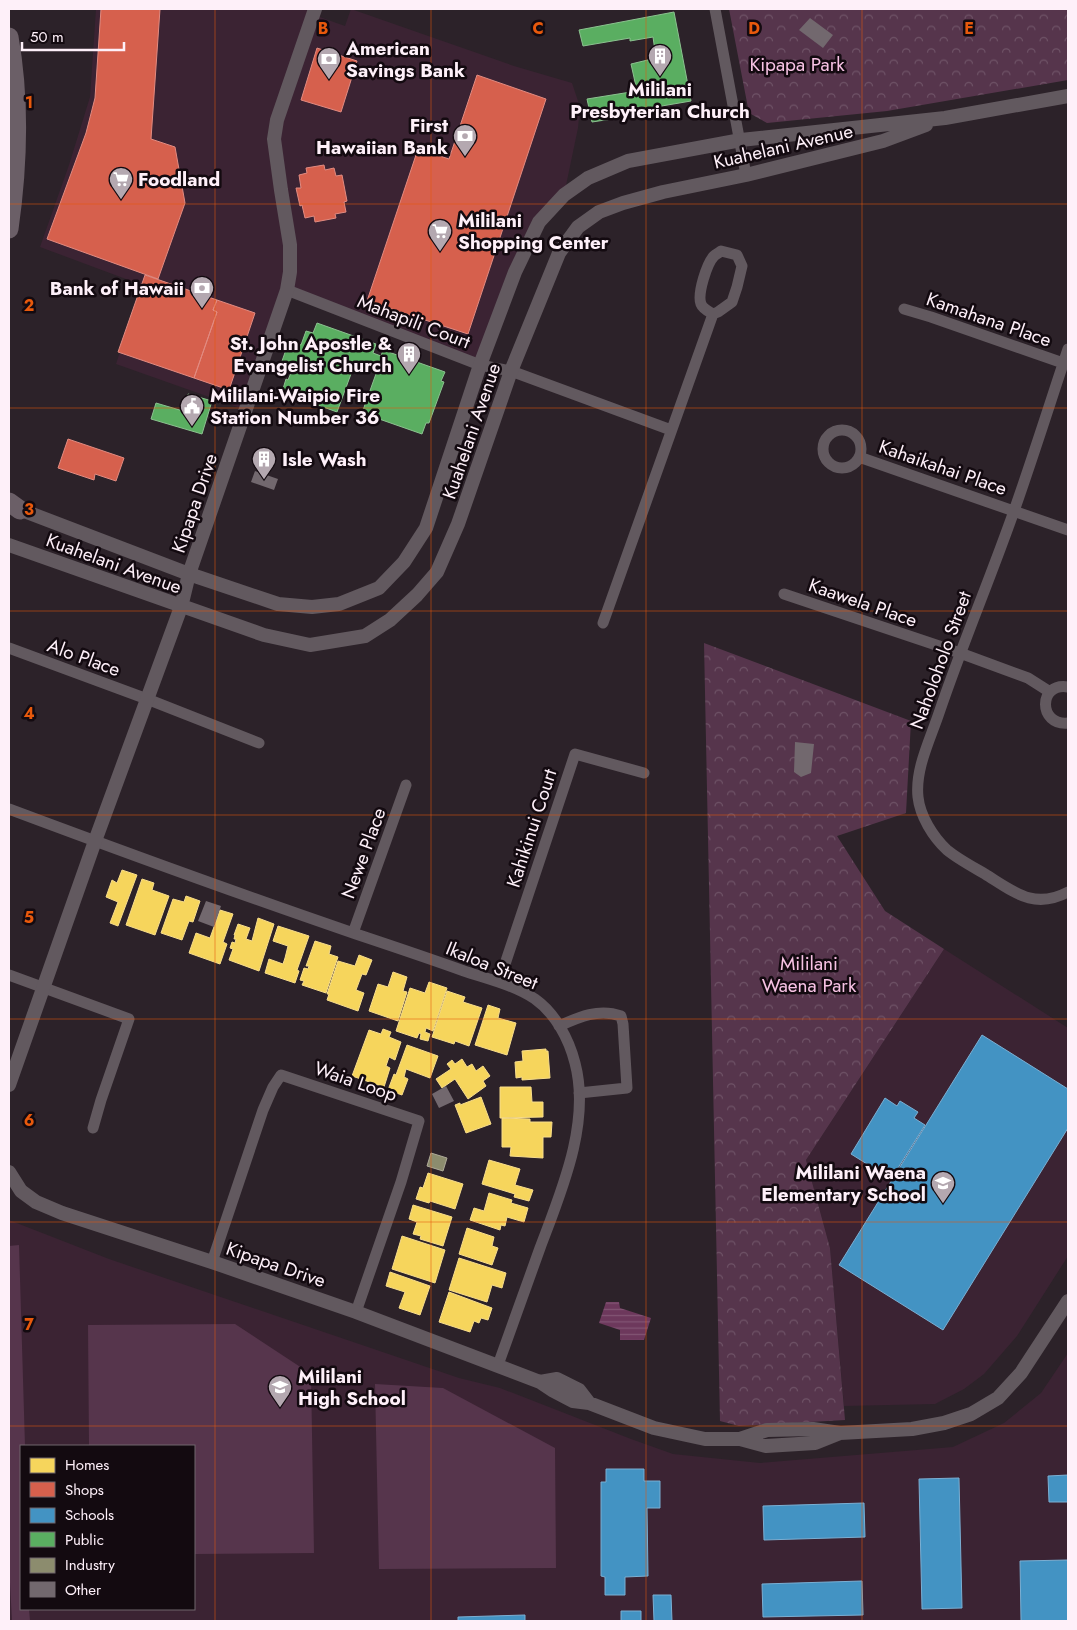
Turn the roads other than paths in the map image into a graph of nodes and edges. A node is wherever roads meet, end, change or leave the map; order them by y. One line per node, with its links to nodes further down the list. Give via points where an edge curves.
1 (315, 9): 9 (street, Kipapa Drive, via 277,120 274,139 290,245)
2 (714, 9): 6 (street)
3 (9, 37): 8 (main road, via 16,113 14,192)
4 (1068, 96): 5 (street, Kuahelani Avenue)
5 (945, 118): 6 (street, Kuahelani Avenue); 7 (street, Kuahelani Avenue, via 883,141)
6 (741, 140): 7 (street); 14 (street, Kuahelani Avenue, via 628,162 588,178 564,195 539,222 515,272)
7 (746, 175): 15 (street, Kuahelani Avenue, via 622,203 599,212 578,227 559,253)
8 (9, 229)
9 (287, 290): 14 (street, Mahapili Court); 22 (street, Kipapa Drive)
10 (904, 309): 13 (street, Kamahana Place)
11 (713, 314): 11 (street, via 732,302 738,287 742,266 738,255 730,252 721,251 714,256 702,285 702,307); 16 (street)
12 (1068, 349): 13 (street, Naholoholo Street)
13 (1064, 363): 19 (street, Naholoholo Street)
14 (480, 365): 15 (street, Mahapili Court); 22 (street, Kuahelani Avenue, via 426,528 404,562 379,588 339,604 312,607 278,604)
15 (511, 371): 16 (street, Mahapili Court); 24 (street, Kuahelani Avenue, via 458,524 437,572 390,620 365,636 310,645 264,635)
16 (671, 430): 25 (street)
17 (860, 457): 19 (street, Kahaikahai Place)
18 (12, 506): 22 (street, Kuahelani Avenue)
19 (1014, 511): 20 (street, Kahaikahai Place); 27 (street, Naholoholo Street)
20 (1068, 530)
21 (9, 545): 24 (street, Kuahelani Avenue)
22 (189, 574): 24 (street, Kipapa Drive)
23 (784, 594): 27 (street, Kaawela Place)
24 (181, 607): 30 (street, Kipapa Drive)
25 (603, 623)
26 (9, 648): 30 (street, Alo Place)
27 (960, 652): 29 (street, Kaawela Place, via 1028,678); 37 (street, Naholoholo Street, via 919,773 918,798 925,820 947,850 1013,892 1031,899 1048,899)
28 (1068, 687): 29 (street)
29 (1050, 692): 31 (street, via 1045,707 1048,715 1058,722)
30 (147, 699): 32 (street, Alo Place); 36 (street, Kipapa Drive)
31 (1068, 723)
32 (259, 743)
33 (644, 773): 40 (street, Kahikinui Court, via 575,754)
34 (406, 785): 38 (street, Newe Place)
35 (9, 809): 36 (street, Ikaloa Street)
36 (95, 841): 38 (street, Ikaloa Street); 41 (street, Kipapa Drive)
37 (1068, 892)
38 (353, 933): 40 (street, Ikaloa Street)
39 (9, 975): 41 (street)
40 (499, 982): 42 (street, Ikaloa Street, via 538,1001)
41 (44, 988): 43 (street, Kipapa Drive); 45 (street, via 129,1019)
42 (559, 1026): 44 (street, Ikaloa Street, via 576,1064); 44 (street, via 582,1016 601,1013 621,1016 627,1088)
43 (9, 1085)
44 (579, 1093): 50 (street, Ikaloa Street, via 572,1157)
45 (93, 1128)
46 (9, 1172): 47 (street, Kipapa Drive, via 21,1191 36,1202)
47 (212, 1262): 49 (street, Kipapa Drive); 49 (street, Waia Loop, via 263,1110 281,1075 419,1121)
48 (1068, 1301): 50 (street, Kipapa Drive, via 1021,1373 998,1398 971,1414 912,1429 840,1433 813,1429 767,1430 740,1439 705,1439 654,1428 589,1403 573,1401 540,1382)
49 (356, 1312): 50 (street, Kipapa Drive)
50 (498, 1365)

